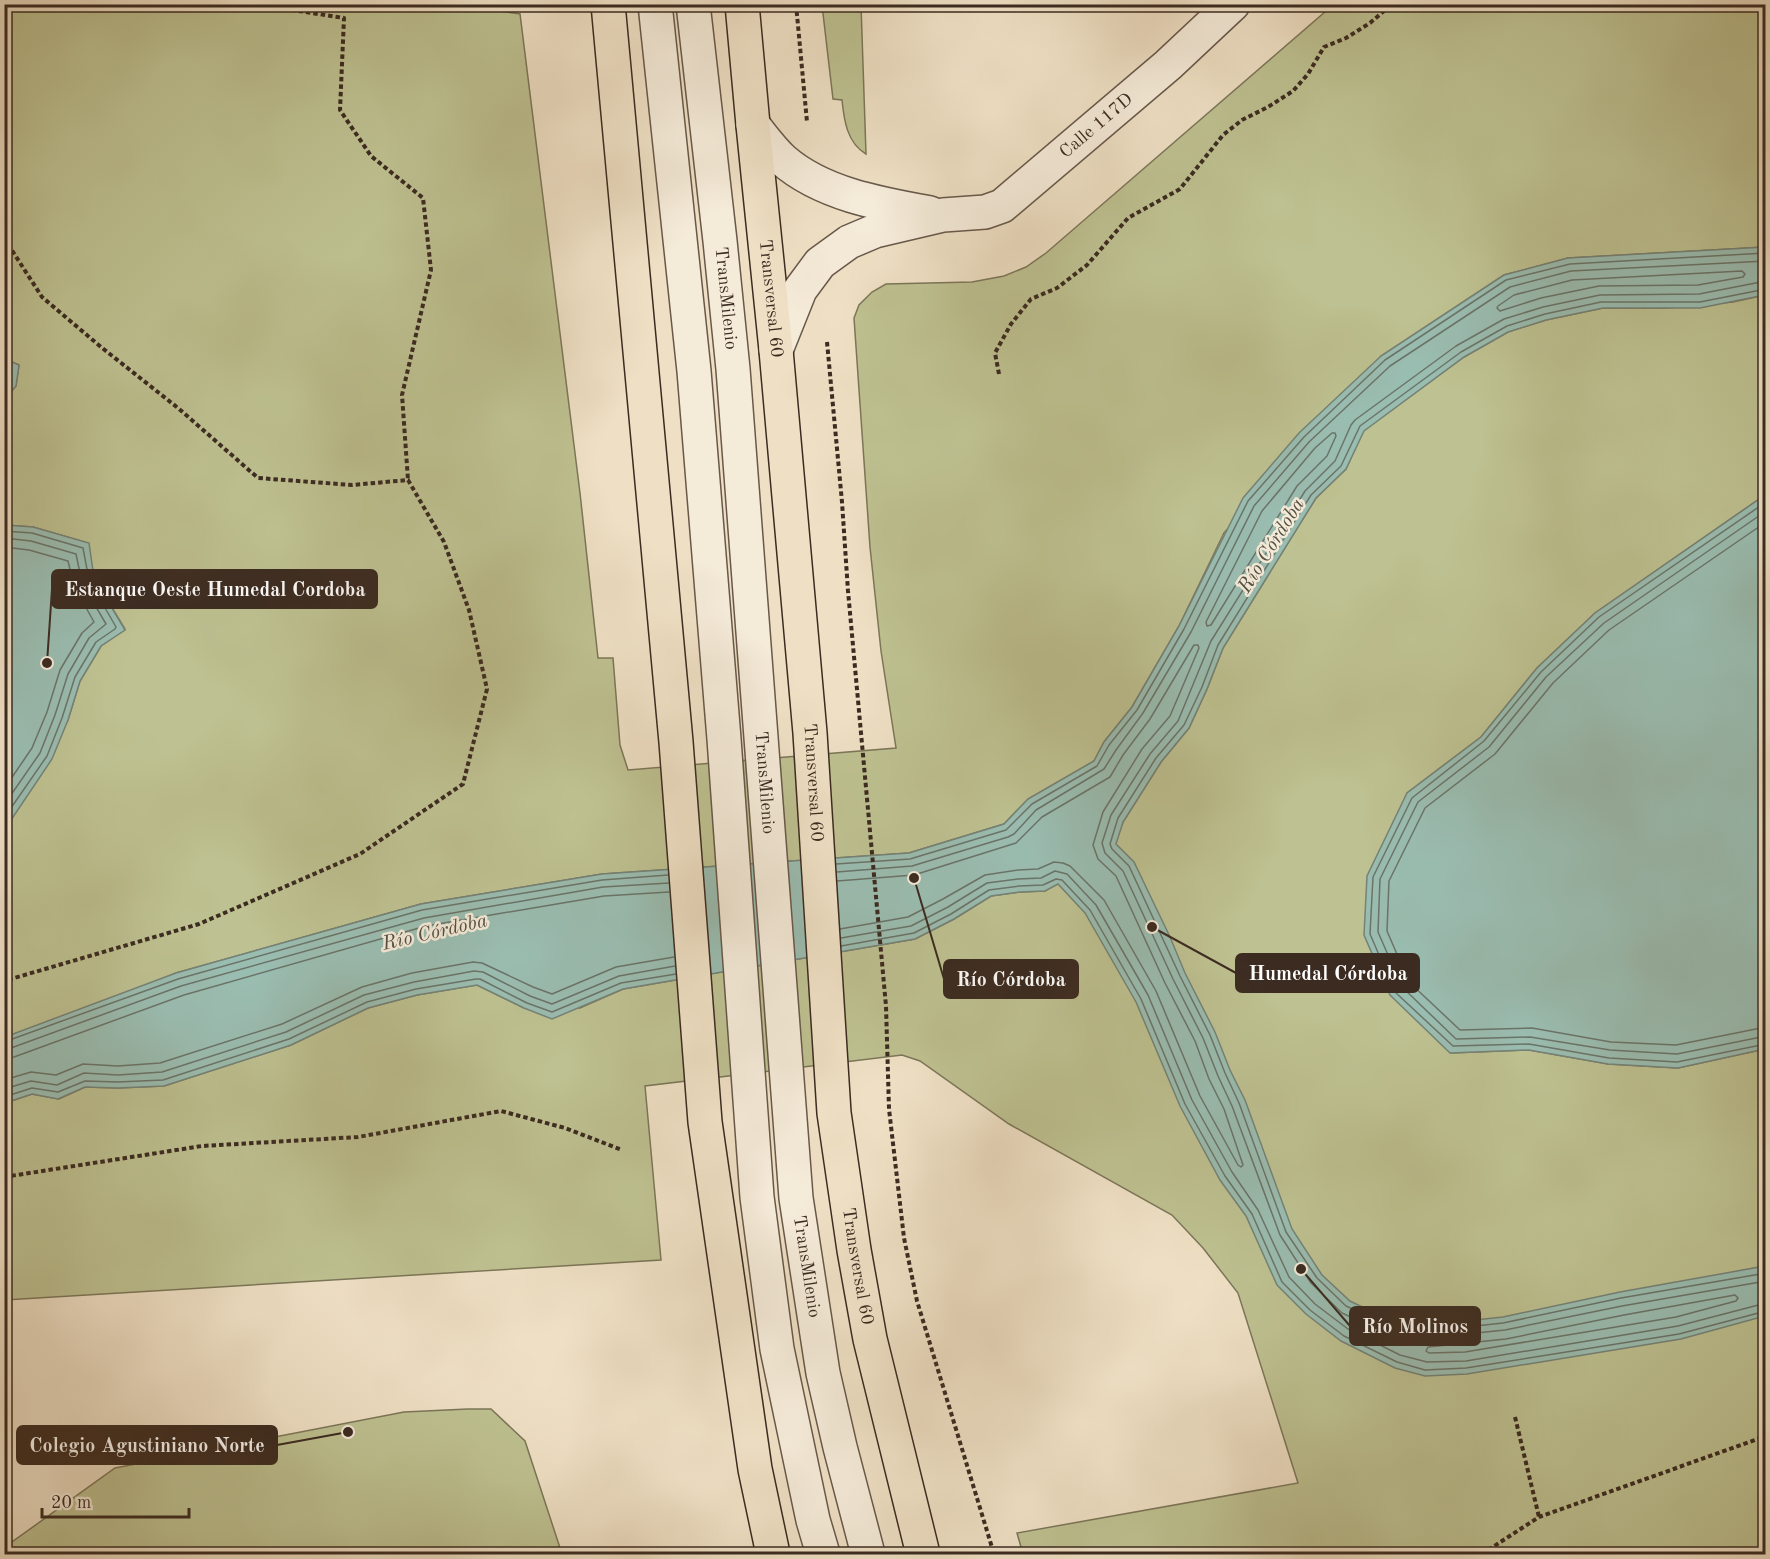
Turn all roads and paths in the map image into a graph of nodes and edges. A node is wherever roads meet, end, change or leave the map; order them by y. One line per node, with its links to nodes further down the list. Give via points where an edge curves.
1 (254, 4): 16 (path, via 344,18 340,110 371,156 423,198 431,270 402,394)
2 (608, 4): 23 (main road, via 676,742 705,1122 755,1469)
3 (655, 4): 24 (street, TransMilenio, via 694,371 757,1197 777,1349)
4 (693, 4): 25 (street, TransMilenio, via 730,346 796,1198 823,1373)
5 (742, 4): 9 (main road, Transversal 60)
6 (796, 4): 10 (path)
7 (1233, 4): 11 (street, Calle 117D, via 1002,206 985,212)
8 (1392, 4): 15 (path, via 1370,23 1324,47 1293,92 1223,135 1180,189 1128,218 1087,265 1057,288 1031,299 995,353)
9 (753, 125): 10 (street, Calle 117D, via 781,159); 14 (main road, Transversal 60)
10 (812, 180): 11 (street, Calle 117D, via 886,204)
11 (943, 215): 14 (street, Calle 117D, via 875,231 849,242 819,263 800,290)
12 (4, 238): 16 (path, via 42,297 258,478 352,484)
13 (827, 339): 27 (path, via 904,1238 917,1301)
14 (776, 350): 26 (main road, Transversal 60, via 810,733 834,1113 870,1340)
15 (999, 374)
16 (408, 480): 17 (path, via 444,542 469,610 487,689 463,784 360,854 199,924)
17 (4, 981)
18 (622, 1150): 19 (path, via 565,1128 501,1111 358,1137 202,1146)
19 (4, 1177)
20 (1515, 1417): 22 (path)
21 (1766, 1436): 22 (path)
22 (1539, 1517): 28 (path)
23 (773, 1554)
24 (823, 1554)
25 (868, 1554)
26 (923, 1554)
27 (994, 1554)
28 (1482, 1554)

